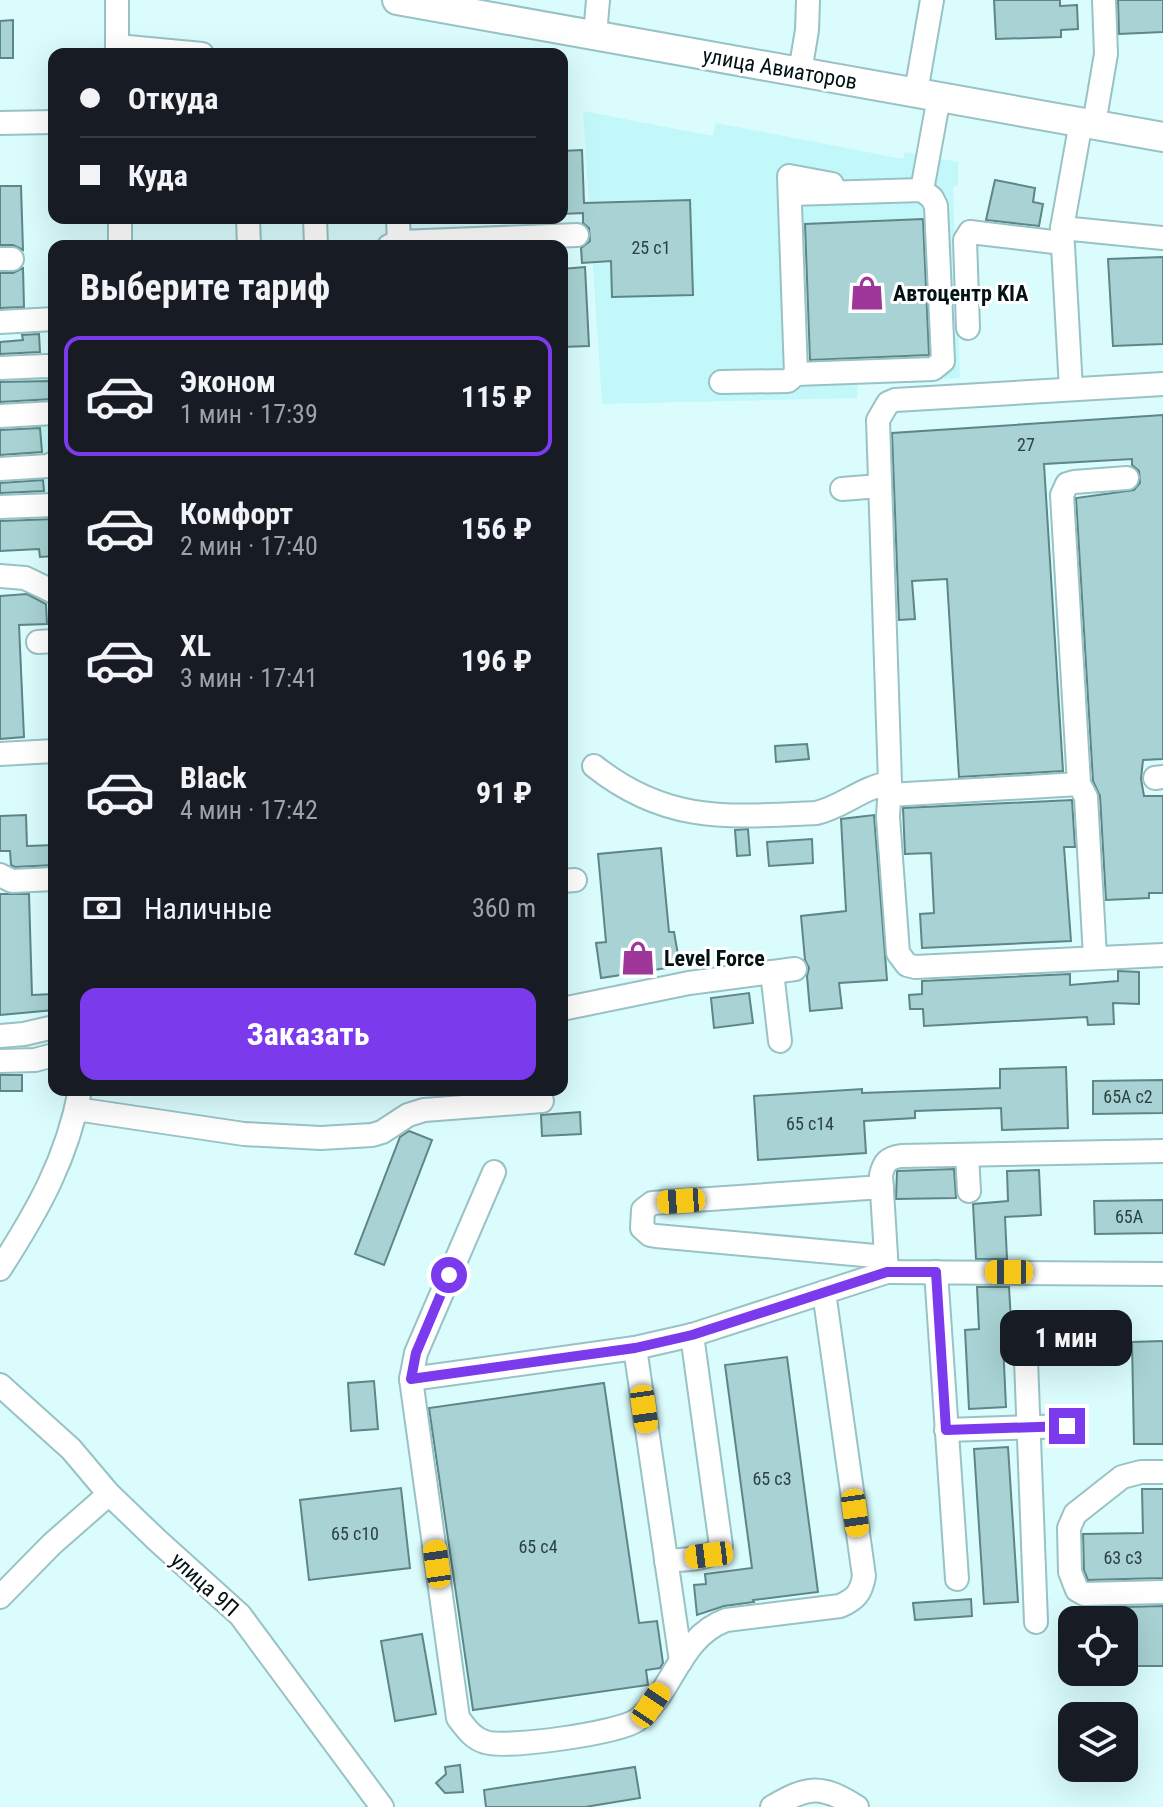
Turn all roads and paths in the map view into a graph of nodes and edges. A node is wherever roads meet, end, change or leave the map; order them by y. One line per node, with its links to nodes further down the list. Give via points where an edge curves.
1 (117, 0): 9 (street)
2 (397, 0): 7 (main road, улица Авиаторов)
3 (598, 0): 8 (street)
4 (808, 0): 10 (street)
5 (932, 0): 11 (street)
6 (1104, 0): 14 (street, via 1106,54)
7 (443, 4): 8 (main road, улица Авиаторов)
8 (595, 35): 10 (main road, улица Авиаторов)
9 (117, 48)
10 (800, 72): 11 (main road, улица Авиаторов)
11 (928, 94): 14 (main road, улица Авиаторов); 16 (street)
12 (48, 122): 13 (street)
13 (0, 123)
14 (1087, 123): 15 (main road, улица Авиаторов); 18 (street)
15 (1163, 137)
16 (922, 190): 26 (street, via 936,206 944,354 939,366); 26 (street, via 880,192 789,176)
17 (548, 236): 20 (street)
18 (1062, 236): 19 (street); 23 (street, via 970,232 965,240); 29 (street)
19 (1163, 238)
20 (480, 240)
21 (48, 319): 22 (street)
22 (0, 322)
23 (968, 328)
24 (48, 367): 25 (street)
25 (0, 368)
26 (796, 374): 27 (street, via 788,381)
27 (721, 382)
28 (1163, 384): 29 (street)
29 (1071, 389): 35 (street, via 888,403 878,420)
30 (48, 413): 31 (street)
31 (0, 416)
32 (48, 466): 33 (street)
33 (0, 469)
34 (1127, 478): 44 (street, via 1074,482 1062,495)
35 (880, 486): 36 (street); 45 (street)
36 (842, 489)
37 (48, 505): 38 (street)
38 (0, 507)
39 (0, 576): 40 (street, via 25,578)
40 (48, 589)
41 (48, 751): 42 (street)
42 (0, 754)
43 (594, 766): 45 (street, via 637,796 701,815 816,813 873,785)
44 (1079, 784): 45 (street); 49 (street, via 1086,797)
45 (890, 789): 49 (street, via 898,953 907,965)
46 (0, 875): 47 (street, via 12,881)
47 (48, 879)
48 (1163, 955): 49 (street)
49 (1095, 957)
50 (795, 969): 51 (street)
51 (772, 972): 52 (street); 55 (street)
52 (568, 1008)
53 (48, 1028): 54 (street)
54 (0, 1036)
55 (780, 1041)
56 (48, 1057): 57 (street)
57 (0, 1061)
58 (78, 1100): 59 (street, via 244,1134 360,1138 416,1112); 66 (street, via 54,1177)
59 (542, 1101)
60 (1163, 1151): 61 (street)
61 (967, 1155): 63 (street, via 890,1158); 64 (street)
62 (494, 1172): 73 (street, via 416,1353)
63 (882, 1187): 65 (street); 65 (street, via 652,1203 643,1210 642,1228 656,1236)
64 (969, 1191)
65 (886, 1264): 67 (street); 69 (street)
66 (0, 1269)
67 (936, 1272): 68 (street); 77 (street)
68 (1163, 1274)
69 (824, 1292): 71 (street); 85 (street, via 864,1576 861,1590 840,1606 709,1626)
70 (1025, 1334): 76 (street)
71 (692, 1335): 72 (street); 80 (street, via 722,1539 709,1555)
72 (635, 1348): 73 (street); 80 (street)
73 (411, 1379): 85 (street, via 458,1718 469,1733 504,1745 618,1728 651,1705)
74 (0, 1385): 79 (street, улица 9П, via 71,1449)
75 (1067, 1426): 76 (street)
76 (1028, 1427): 77 (street); 84 (street)
77 (946, 1430): 81 (street)
78 (1163, 1472): 82 (street, via 1122,1477 1075,1514 1069,1528 1070,1572 1077,1590)
79 (109, 1494): 83 (street); 86 (street, улица 9П, via 240,1615)
80 (666, 1561): 85 (street)
81 (957, 1579)
82 (1163, 1592)
83 (0, 1597)
84 (1036, 1622)
85 (681, 1661)
86 (382, 1807)
87 (772, 1807): 88 (street, via 812,1789)
88 (857, 1807)

